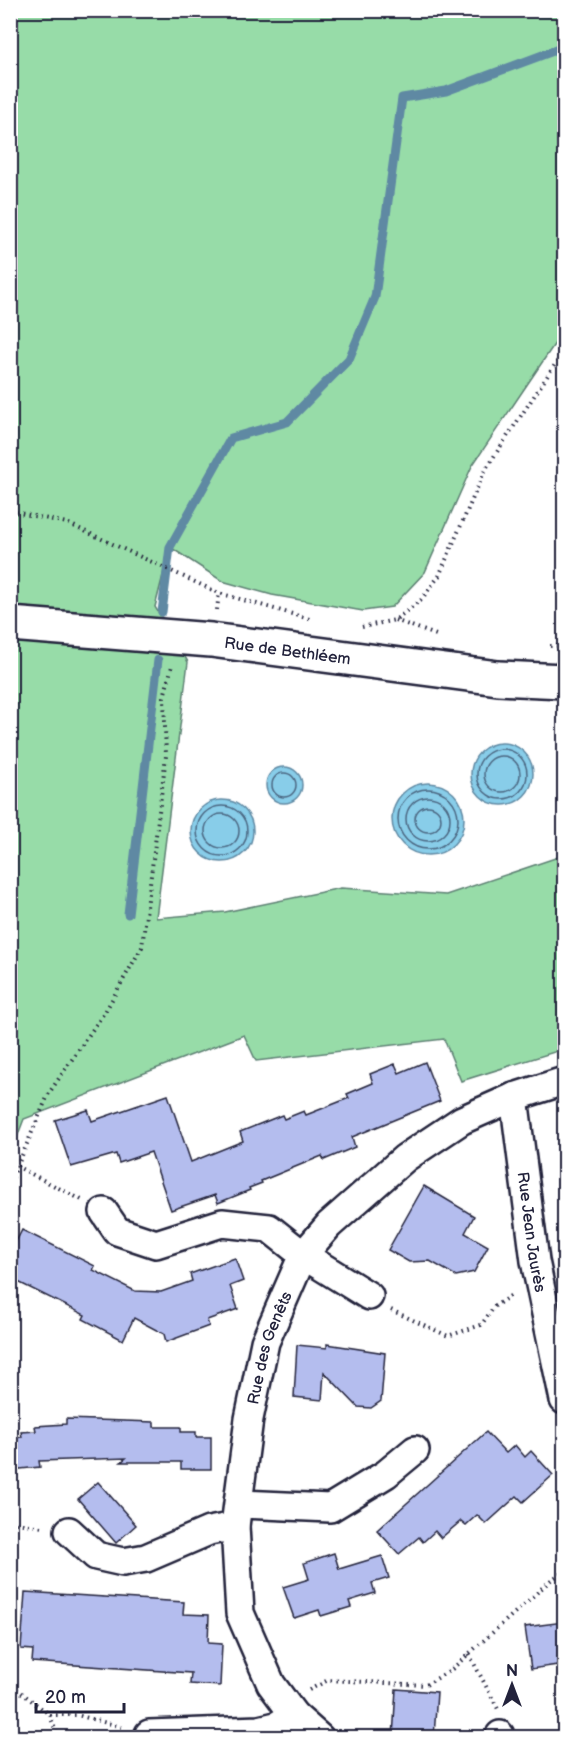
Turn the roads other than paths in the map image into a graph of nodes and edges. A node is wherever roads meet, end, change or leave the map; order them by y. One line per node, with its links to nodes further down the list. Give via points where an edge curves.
1 (10, 624): 2 (main road, Rue de Bethléem, via 241,644 487,677)
2 (564, 681)
3 (564, 1081): 4 (street, Rue des Genêts)
4 (514, 1097): 6 (street, Rue des Genêts, via 462,1120 405,1158 329,1225); 8 (street, Rue Jean Jaurès, via 539,1284)
5 (104, 1212): 6 (street, via 117,1231 141,1241 156,1244 222,1223 268,1228)
6 (303, 1255): 7 (street); 11 (street, Rue des Genêts, via 265,1342 249,1419)
7 (369, 1296)
8 (558, 1338): 9 (street, Rue Jean Jaurès)
9 (564, 1400)
10 (415, 1450): 11 (street, via 386,1474 330,1508)
11 (237, 1515): 12 (street, via 146,1558 123,1562 96,1556); 13 (street, Rue des Genêts, via 240,1613 271,1684)
12 (69, 1531)
13 (289, 1709): 14 (street, via 276,1726 259,1730); 15 (street, Rue des Genêts)
14 (149, 1734)
15 (320, 1737)

